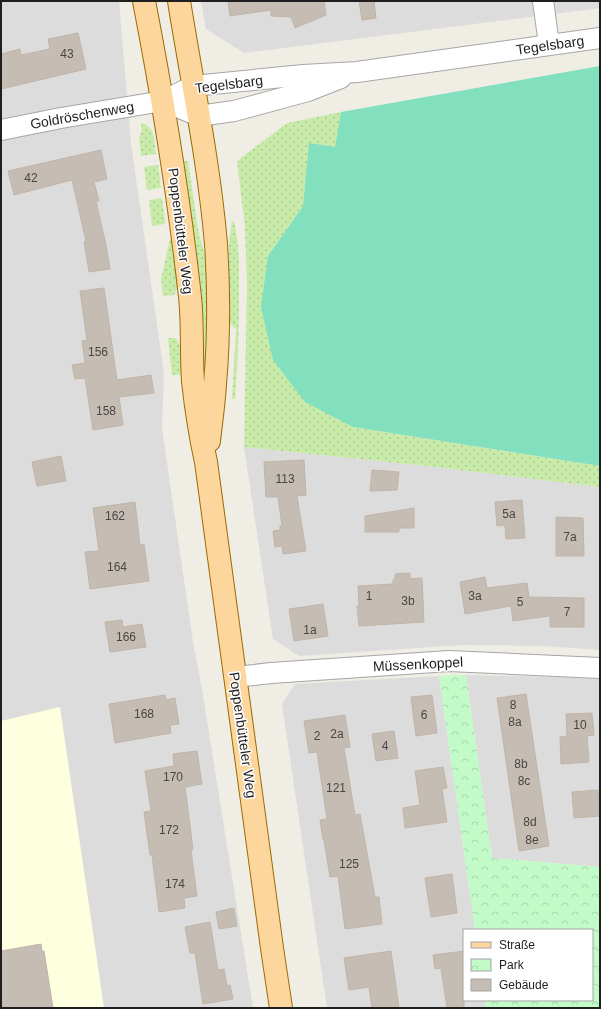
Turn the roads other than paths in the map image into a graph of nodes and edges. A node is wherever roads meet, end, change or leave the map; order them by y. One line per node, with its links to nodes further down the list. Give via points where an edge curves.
1 (144, 1): 8 (main road, Poppenbütteler Weg)
2 (179, 1): 7 (main road, Poppenbütteler Weg)
3 (543, 1): 5 (street)
4 (600, 38): 5 (street, Tegelsbarg)
5 (549, 44): 6 (street, Tegelsbarg)
6 (356, 72): 7 (street, Tegelsbarg); 9 (street, Tegelsbarg, via 308,91 234,111)
7 (193, 86): 8 (street, Tegelsbarg); 9 (main road, Poppenbütteler Weg)
8 (163, 102): 9 (street, Tegelsbarg); 10 (street, Goldröschenweg); 11 (main road, Poppenbütteler Weg, via 190,299 193,381 198,428)
9 (199, 116): 11 (main road, Poppenbütteler Weg, via 212,201 218,308 215,384)
10 (1, 130)
11 (206, 462): 13 (main road, Poppenbütteler Weg)
12 (600, 668): 13 (street, Müssenkoppel, via 449,661)
13 (236, 677): 14 (main road, Poppenbütteler Weg)
14 (281, 1008)

